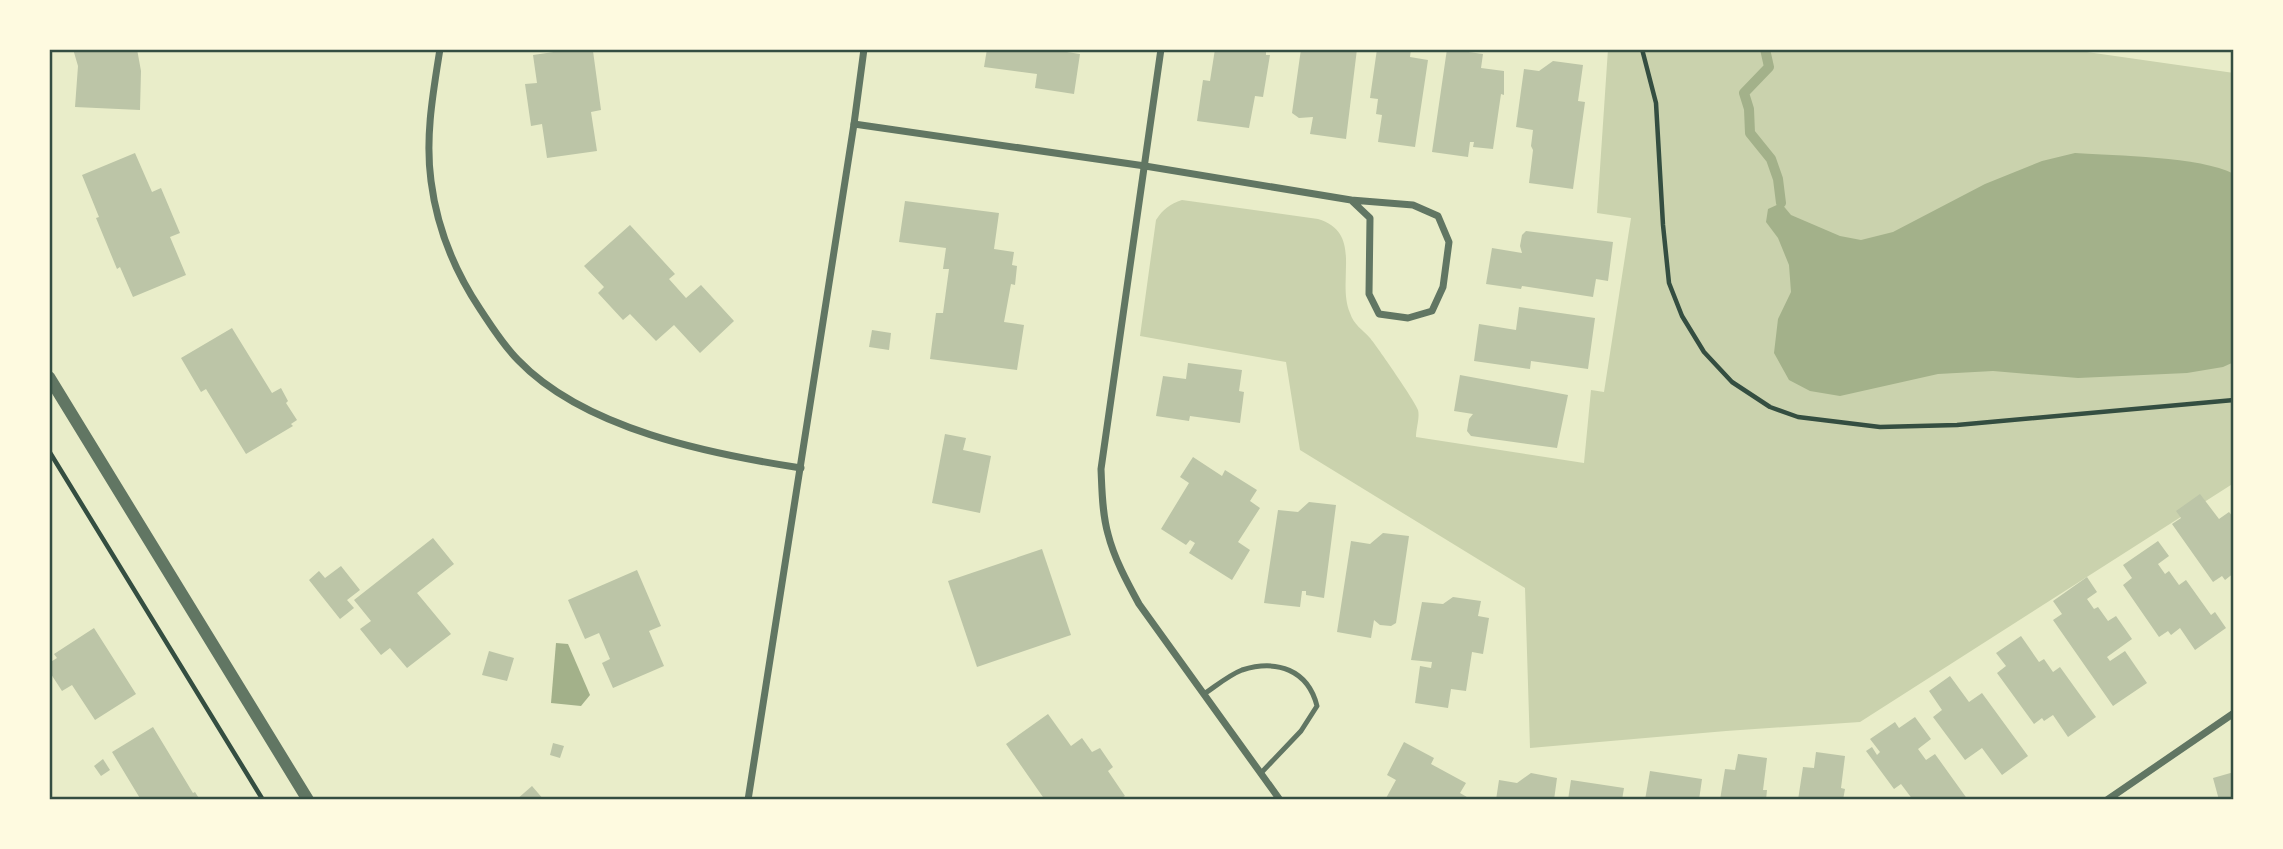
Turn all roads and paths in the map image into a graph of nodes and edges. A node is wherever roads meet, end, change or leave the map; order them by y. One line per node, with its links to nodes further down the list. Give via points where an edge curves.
1 (440, 49): 11 (street, via 429,148 437,213 456,269 502,343 561,395 605,418 696,448)
2 (864, 49): 5 (street)
3 (1161, 49): 6 (street)
4 (1642, 49): 9 (path, via 1656,103 1670,283 1682,317 1704,352 1732,382 1770,407 1798,417 1880,427 1956,425)
5 (854, 124): 6 (street); 11 (street)
6 (1145, 166): 7 (street); 12 (street, via 1101,469 1102,500 1108,534 1126,580)
7 (1351, 200): 7 (street, via 1413,205 1438,216 1449,242 1443,287 1432,311 1408,318 1380,314 1369,294 1370,218)
8 (49, 377): 16 (street)
9 (2234, 400)
10 (49, 451): 15 (path)
11 (801, 468): 17 (street)
12 (1203, 694): 14 (street); 14 (lane, via 1242,670 1275,666 1297,673 1314,691 1317,706)
13 (2234, 713): 19 (street)
14 (1261, 773): 18 (street)
15 (263, 800)
16 (308, 800)
17 (748, 800)
18 (1280, 800)
19 (2107, 800)

